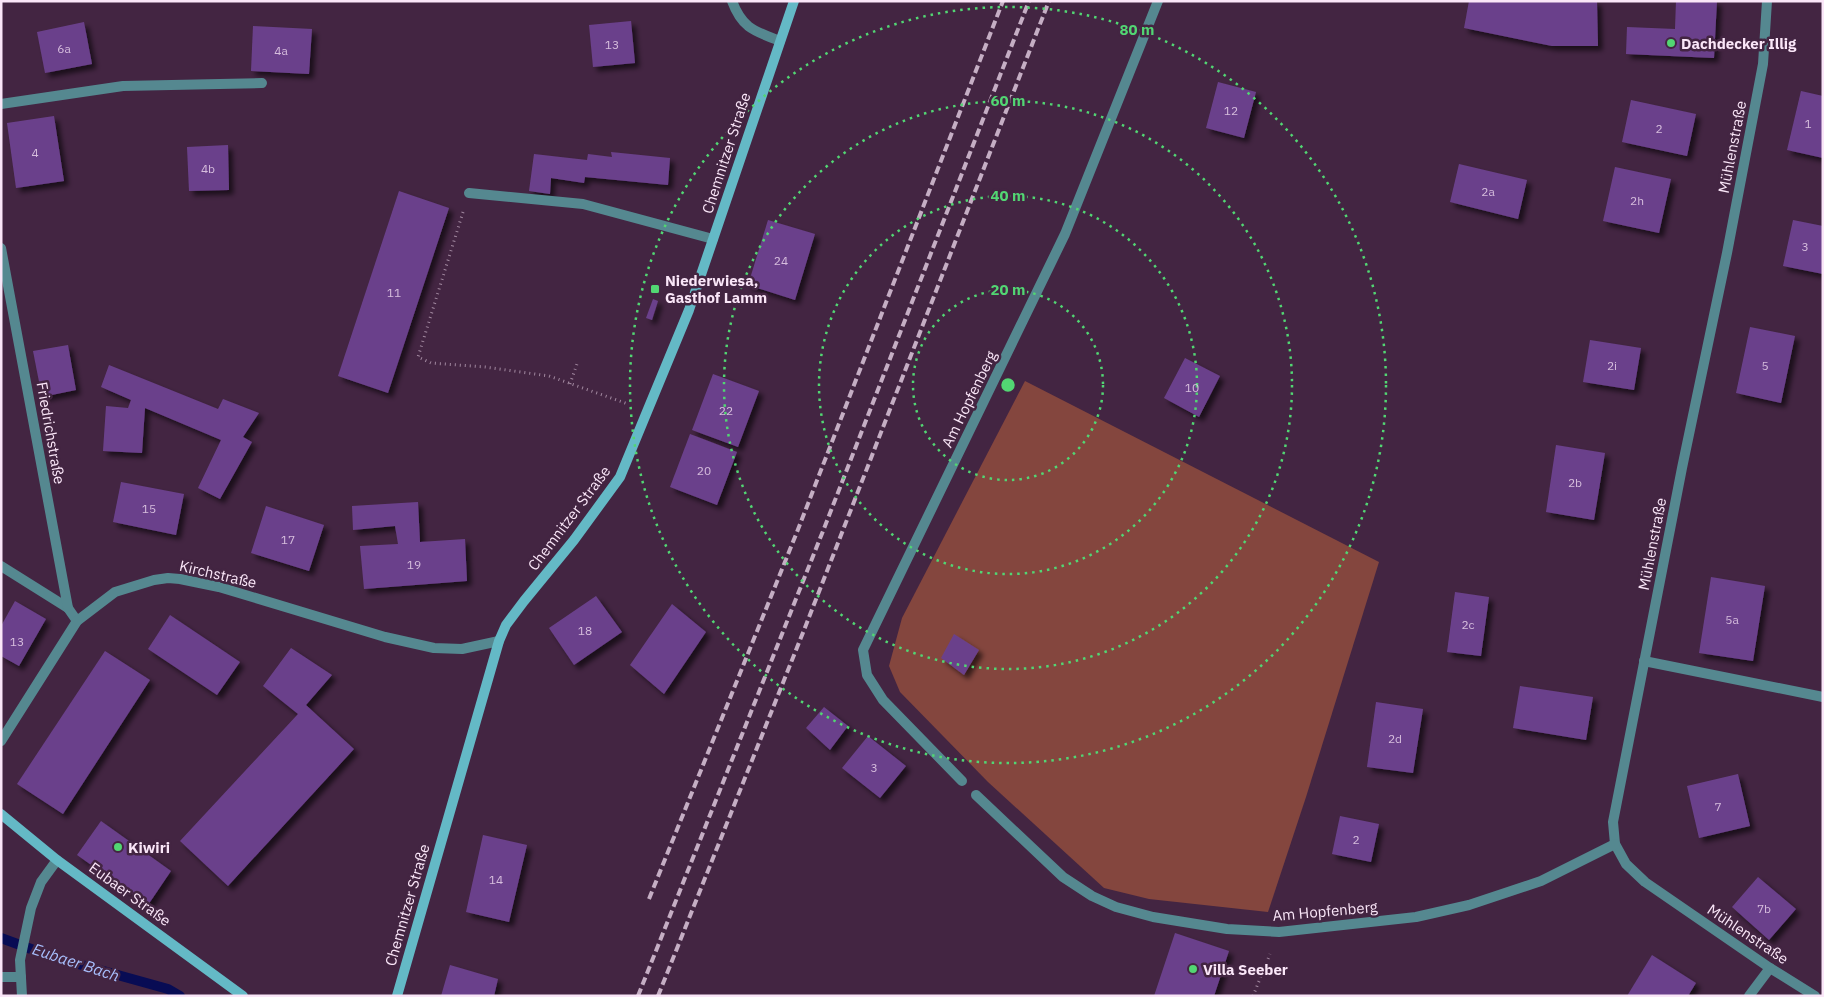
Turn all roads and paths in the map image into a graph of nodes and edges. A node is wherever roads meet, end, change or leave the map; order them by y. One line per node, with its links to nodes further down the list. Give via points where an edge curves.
1 (732, 1): 5 (street, via 737,16 753,31)
2 (794, 1): 5 (main road, Chemnitzer Straße)
3 (1158, 1): 21 (street, Am Hopfenberg, via 1065,234 863,650 867,675 883,700)
4 (1767, 1): 18 (street, Mühlenstraße, via 1756,102)
5 (780, 41): 9 (main road, Chemnitzer Straße)
6 (262, 83): 7 (street, via 123,86)
7 (1, 104)
8 (469, 194): 9 (street, via 583,204); 12 (path, via 418,357 431,363 549,376)
9 (713, 239): 13 (main road, Chemnitzer Straße, via 689,310)
10 (1, 248): 15 (street, Friedrichstraße)
11 (576, 364): 12 (path)
12 (570, 384): 13 (path)
13 (648, 411): 17 (main road, Chemnitzer Straße, via 620,477 506,625)
14 (1, 566): 15 (street)
15 (68, 608): 16 (street, Friedrichstraße)
16 (77, 621): 17 (street, Kirchstraße, via 115,592 168,578 218,587 385,637 434,648 462,649); 20 (street, Kirchstraße)
17 (498, 641): 32 (main road, Chemnitzer Straße)
18 (1644, 661): 19 (street); 24 (street, Mühlenstraße, via 1613,822)
19 (1823, 697)
20 (1, 741)
21 (962, 781)
22 (976, 795): 26 (street, Am Hopfenberg, via 1063,877 1116,907 1153,917 1227,929)
23 (1, 814): 25 (main road, Eubaer Straße)
24 (1615, 844): 26 (street, Am Hopfenberg, via 1541,881 1469,905 1416,917); 27 (street, Mühlenstraße, via 1626,864 1645,882)
25 (57, 860): 29 (street, via 41,882 31,908 20,960); 31 (main road, Eubaer Straße)
26 (1279, 932): 33 (path)
27 (1770, 968): 34 (street); 35 (street, Mühlenstraße)
28 (1, 977): 29 (street)
29 (21, 977): 30 (street)
30 (22, 996)
31 (243, 996)
32 (396, 996)
33 (1252, 996)
34 (1749, 996)
35 (1815, 996)

